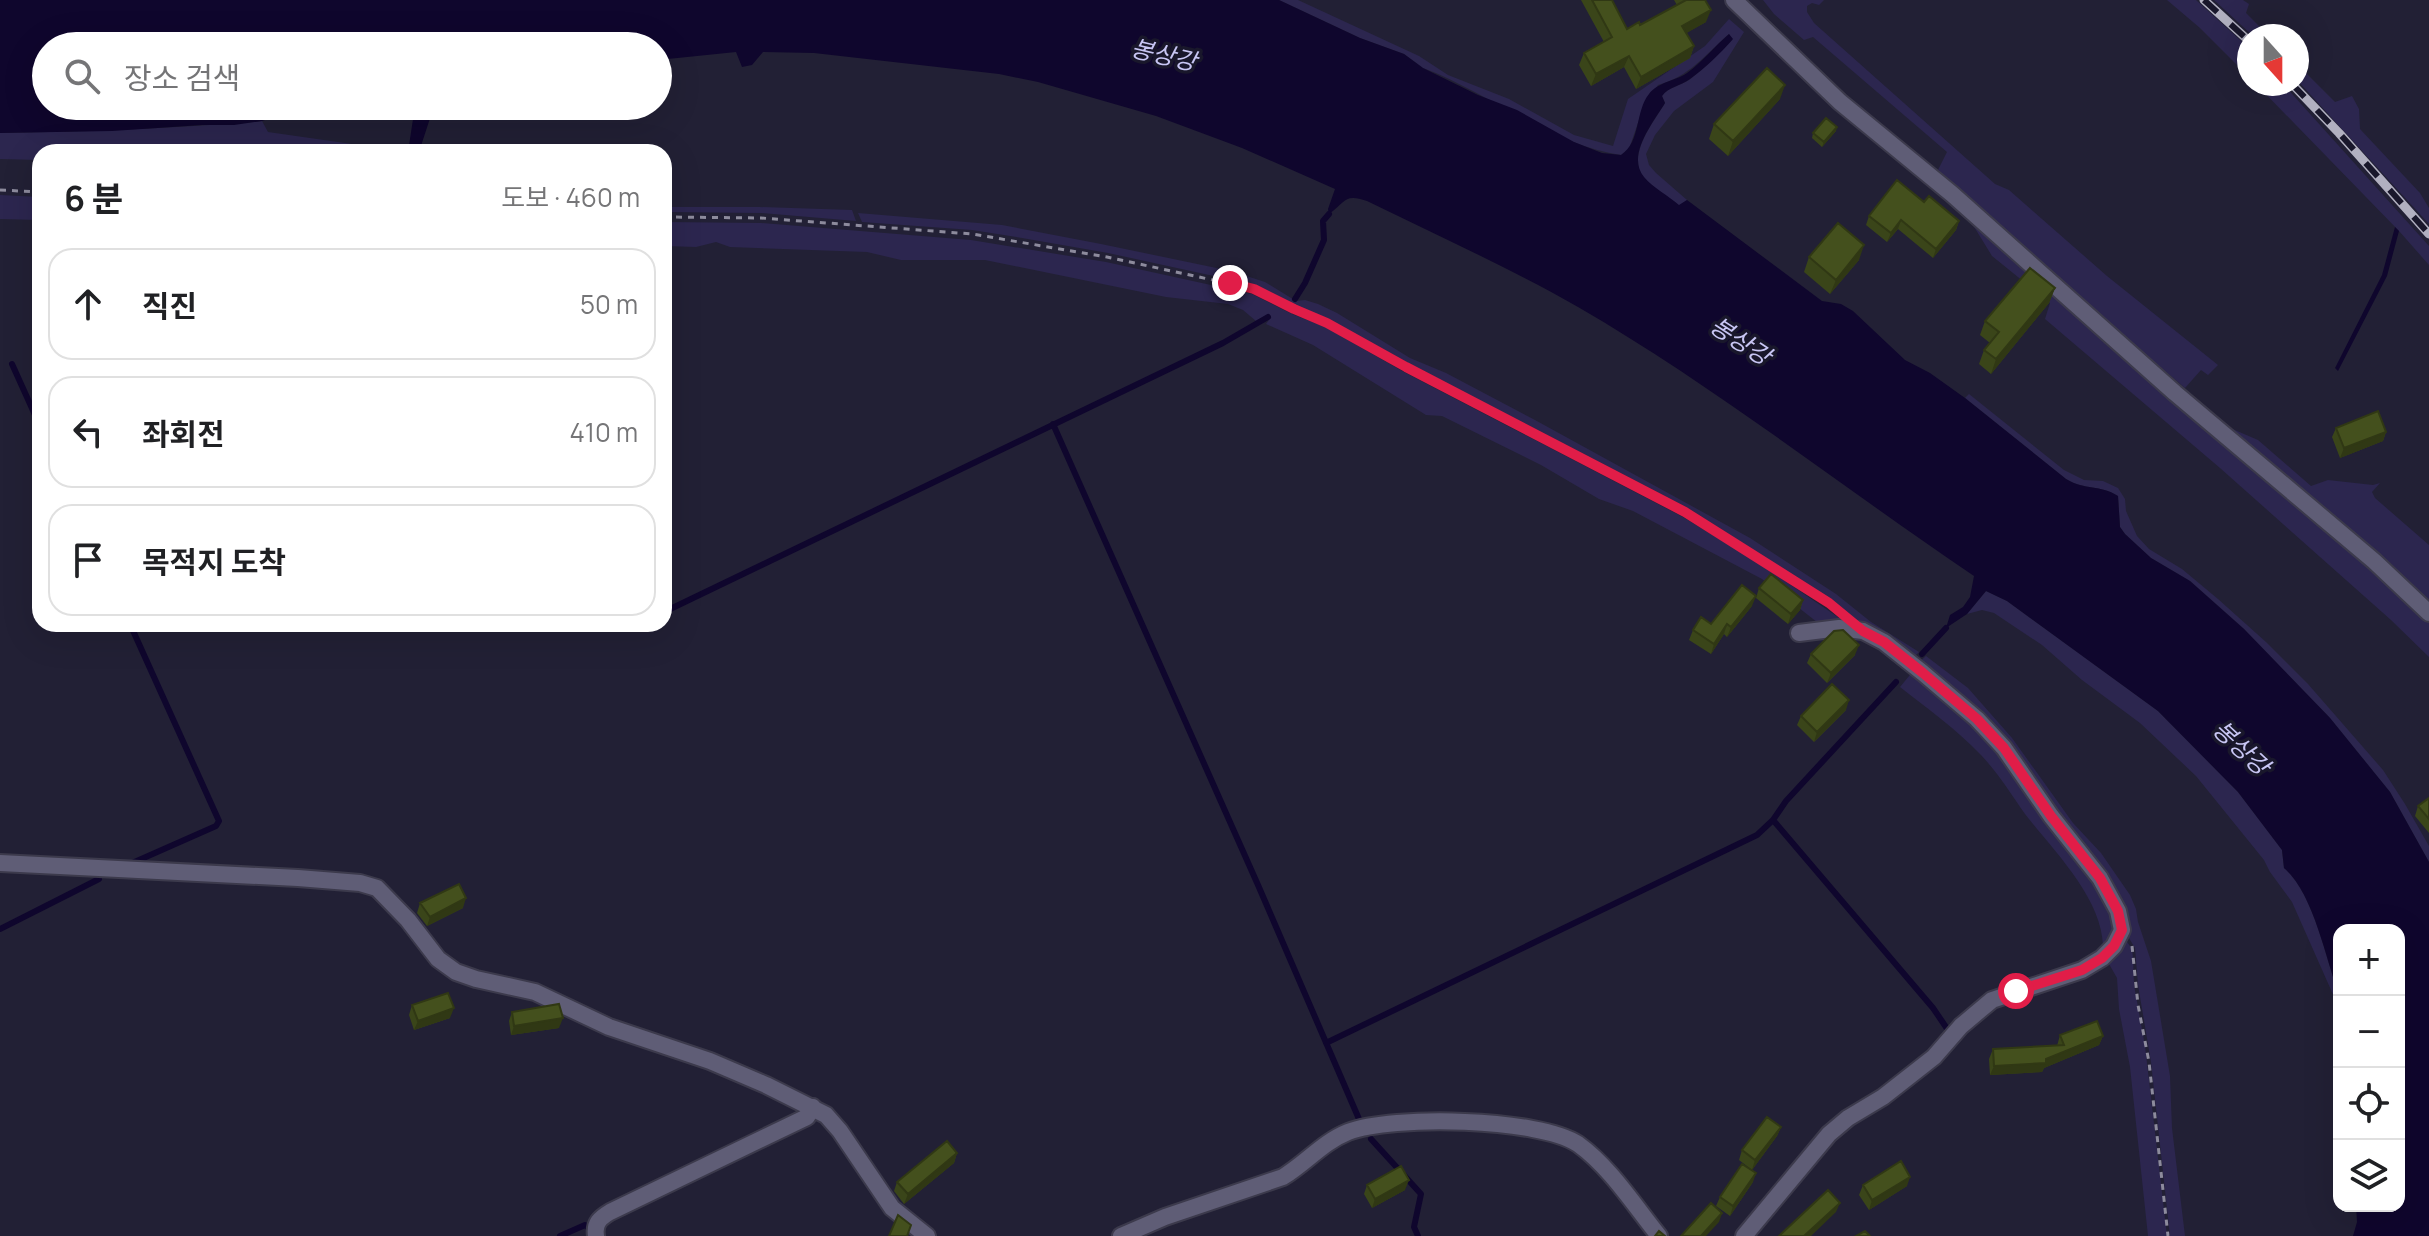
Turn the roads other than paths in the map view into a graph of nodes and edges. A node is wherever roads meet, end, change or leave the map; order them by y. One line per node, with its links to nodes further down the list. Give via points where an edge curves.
1 (1734, 0): 2 (street, via 1840,102)
2 (2429, 613)
3 (1799, 633): 10 (street, via 1863,631 1884,642 1977,719 2100,878 2122,930 2114,946 2082,970 1992,1000 1934,1057 1829,1134)
4 (0, 863): 5 (street, via 298,878 377,888 438,959 456,972 535,992 609,1027 710,1061)
5 (813, 1107): 6 (street, via 807,1117 610,1212 597,1222); 7 (street, via 840,1131 892,1208)
6 (596, 1236)
7 (927, 1236)
8 (1121, 1236): 9 (street, via 1283,1177 1350,1131 1415,1122 1512,1126 1575,1142 1602,1166)
9 (1659, 1236)
10 (1744, 1236)

